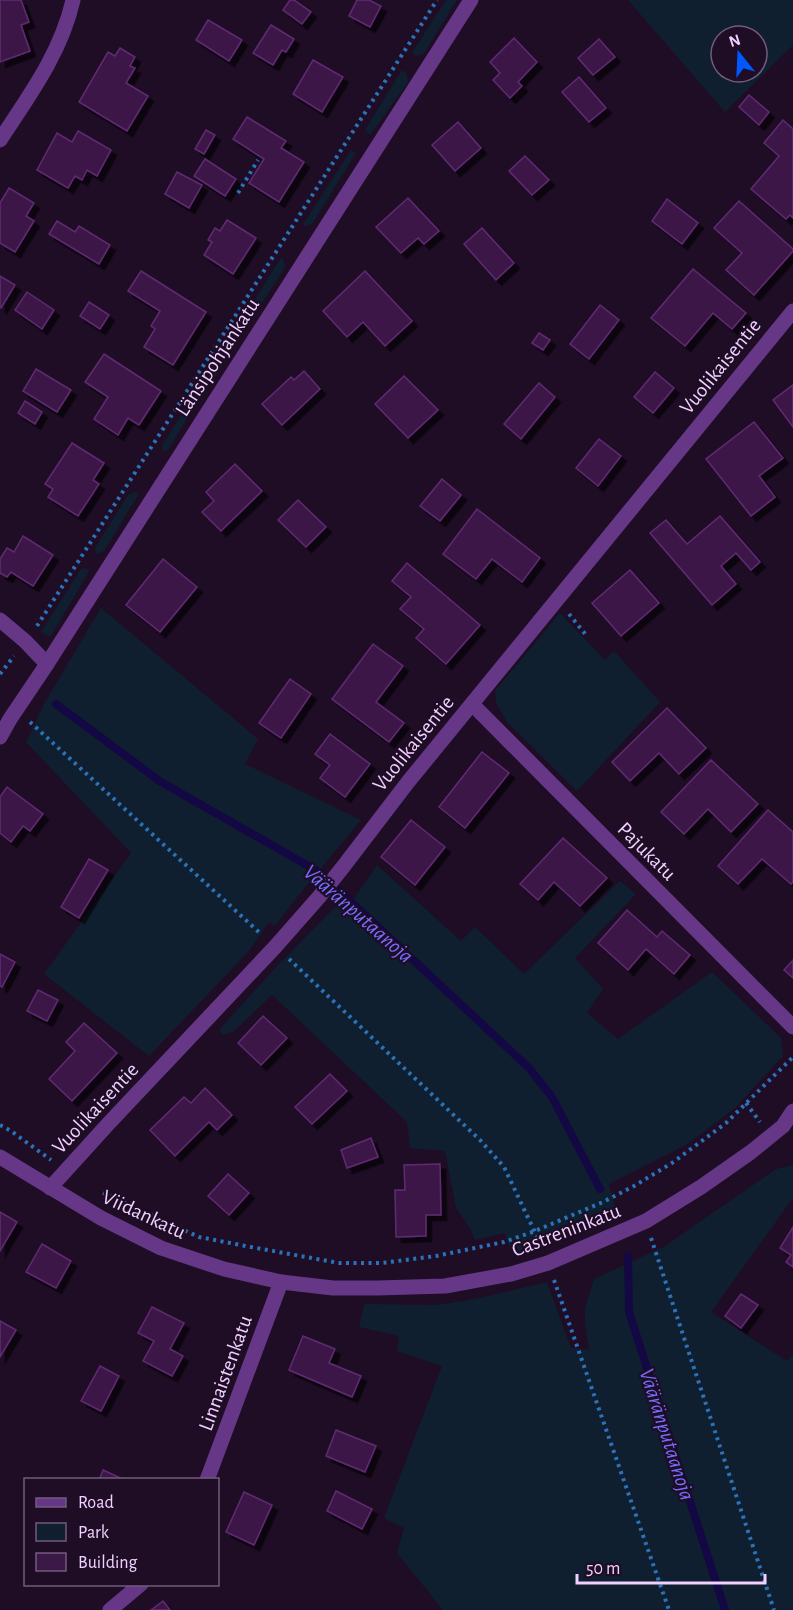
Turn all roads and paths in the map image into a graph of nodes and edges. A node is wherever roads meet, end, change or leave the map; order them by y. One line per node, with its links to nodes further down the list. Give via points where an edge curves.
1 (73, 0): 4 (street, via 68,21 45,71)
2 (437, 0): 9 (path, via 44,617)
3 (471, 0): 10 (street, Länsipohjankatu)
4 (0, 141)
5 (258, 160): 6 (path)
6 (238, 193)
7 (793, 310): 12 (street, Vuolikaisentie)
8 (0, 620): 9 (street)
9 (25, 641): 10 (street); 11 (path)
10 (47, 664): 13 (street, Länsipohjankatu)
11 (0, 674)
12 (472, 704): 15 (street, Pajukatu); 21 (street, Vuolikaisentie, via 319,897)
13 (5, 716): 14 (street, Länsipohjankatu)
14 (0, 737)
15 (793, 1027)
16 (793, 1057): 25 (path, via 726,1123 672,1163 603,1202)
17 (793, 1111): 19 (street, Castreninkatu)
18 (0, 1125): 21 (path)
19 (788, 1129): 24 (street, Castreninkatu)
20 (0, 1157): 22 (street, Viidankatu)
21 (66, 1171): 22 (street, Vuolikaisentie)
22 (50, 1188): 27 (street, Viidankatu, via 161,1248 224,1269)
23 (100, 1192): 25 (path, via 199,1237 339,1263 382,1263 436,1256 504,1242)
24 (646, 1221): 26 (street, Castreninkatu); 32 (path)
25 (535, 1231): 26 (path)
26 (548, 1263): 27 (street, Castreninkatu, via 445,1286 333,1288); 31 (path)
27 (281, 1282): 28 (street, Linnaistenkatu)
28 (207, 1478)
29 (139, 1586): 30 (street)
30 (110, 1610)
31 (669, 1610)
32 (774, 1610)

